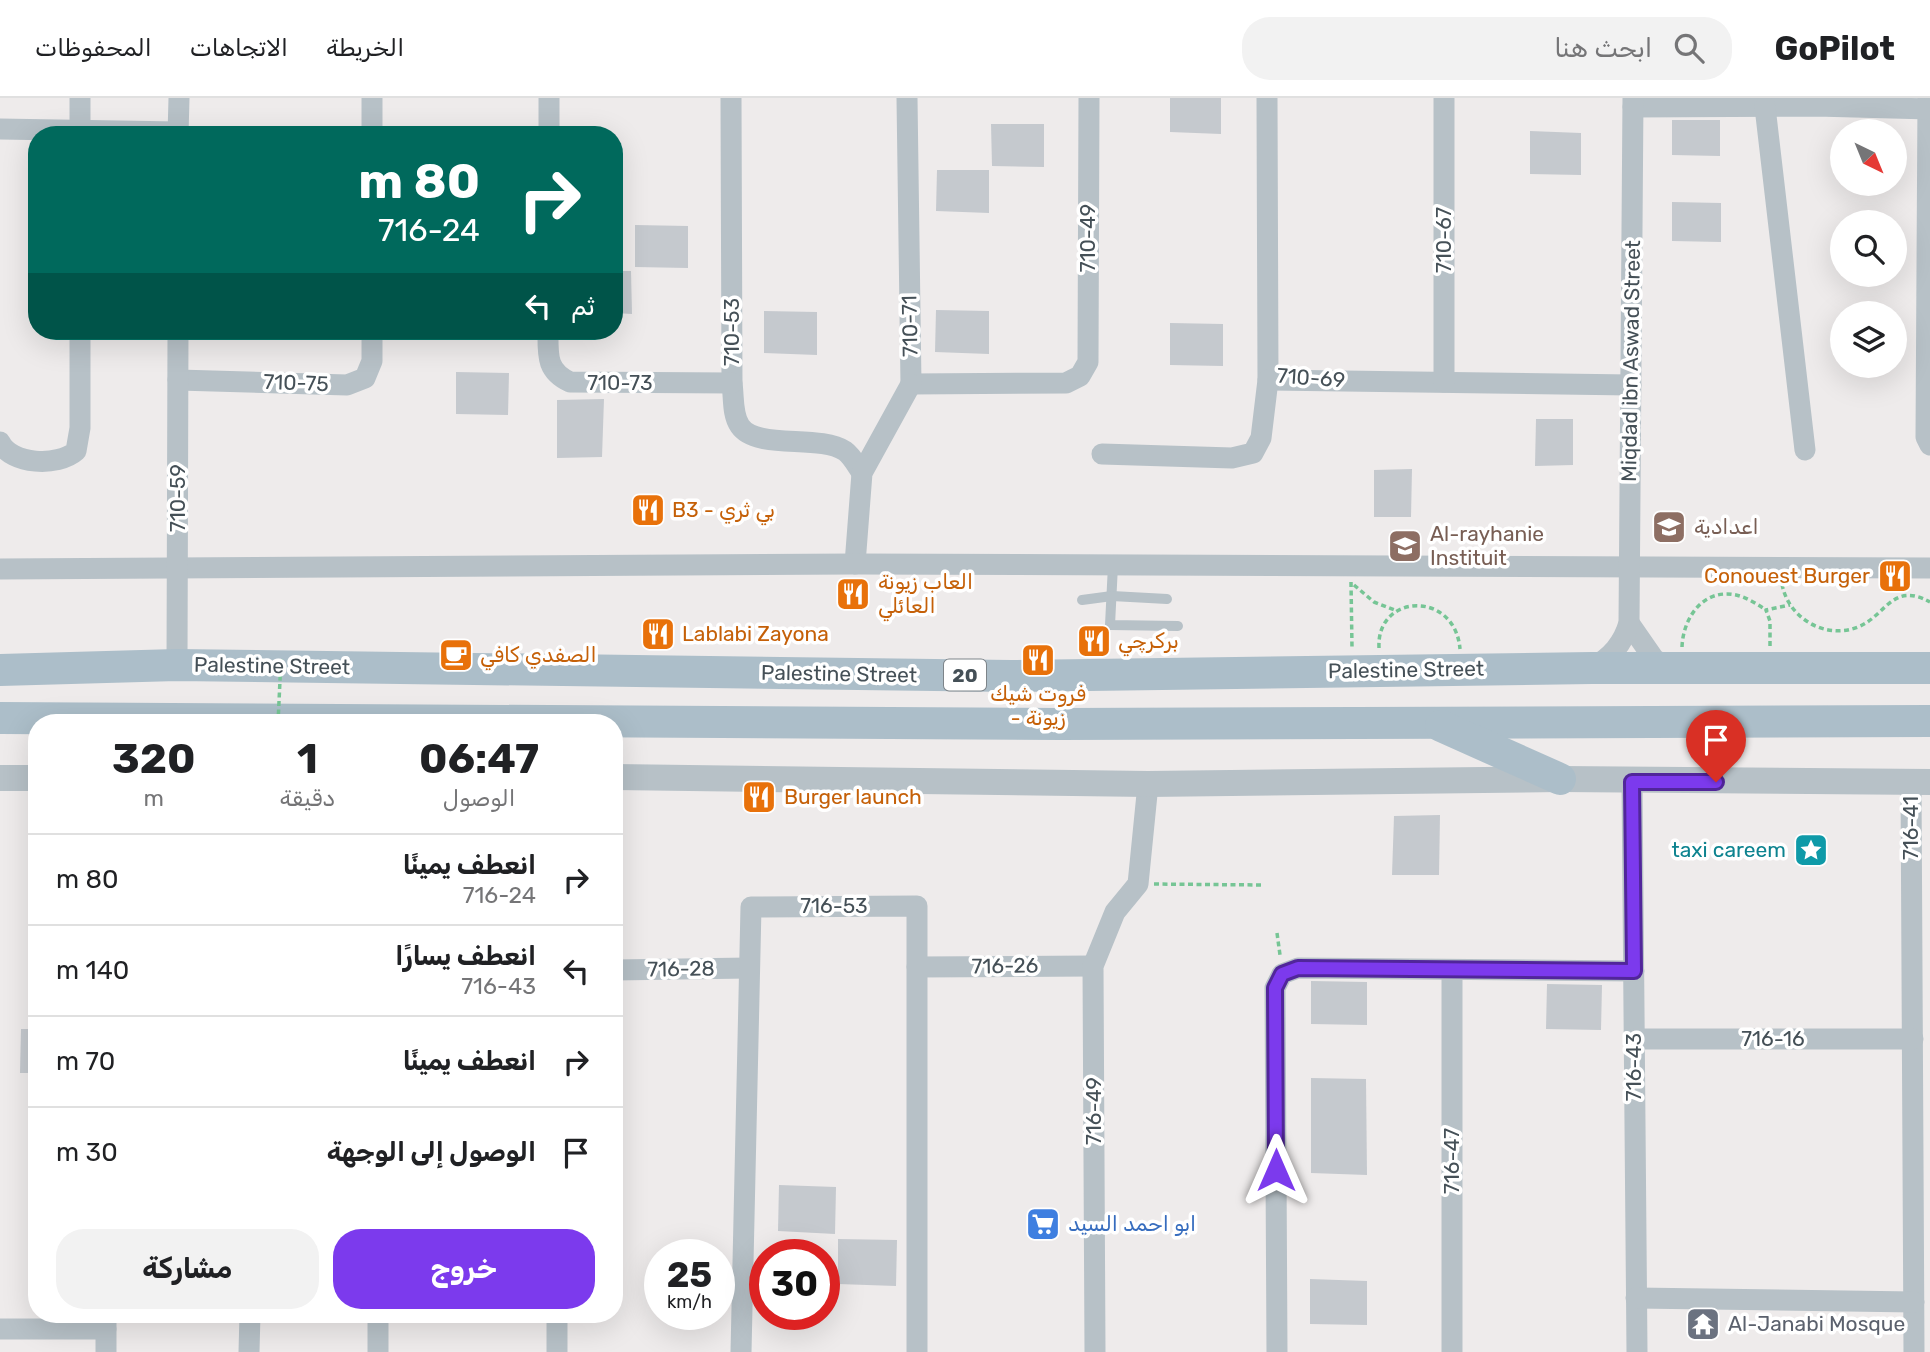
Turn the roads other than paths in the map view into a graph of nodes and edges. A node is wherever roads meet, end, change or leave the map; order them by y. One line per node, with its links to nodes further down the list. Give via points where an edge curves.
1 (80, 98): 15 (street)
2 (178, 98): 16 (street)
3 (372, 98): 17 (street)
4 (549, 98): 18 (street)
5 (731, 98): 29 (street, 710-53)
6 (907, 98): 30 (street, 710-71)
7 (1089, 98): 25 (street, 710-49, via 1088,362)
8 (1267, 98): 27 (street, 710-69)
9 (1444, 98): 28 (street, 710-67)
10 (1633, 102): 12 (street); 31 (street, Miqdad ibn Aswad Street)
11 (1816, 102): 13 (street); 14 (street)
12 (1740, 103): 14 (street)
13 (1929, 105): 33 (street, via 1926,437)
14 (1765, 107): 34 (street)
15 (79, 126)
16 (178, 126)
17 (372, 126)
18 (548, 126)
19 (0, 129): 20 (street)
20 (28, 130)
21 (80, 340): 32 (street, via 76,451 47,462 16,456)
22 (178, 340): 26 (street, 710-59)
23 (372, 340): 26 (street, 710-75, via 372,360 365,378 347,385)
24 (548, 340): 29 (street, 710-73, via 548,362 555,375 569,382)
25 (1080, 376): 30 (street, 710-71, via 1066,383)
26 (178, 380): 41 (street, 710-59)
27 (1268, 380): 28 (street, 710-69); 35 (street, via 1261,438 1253,453 1232,457)
28 (1444, 382): 31 (street, 710-69)
29 (732, 383): 36 (street, 710-53, via 741,429 753,437 831,444 848,453)
30 (911, 384): 36 (street)
31 (1631, 385): 42 (street, Miqdad ibn Aswad Street)
32 (0, 442)
33 (1930, 445)
34 (1805, 450)
35 (1102, 454)
36 (862, 473): 37 (street)
37 (855, 564): 38 (street); 41 (street)
38 (1113, 565): 42 (street); 43 (lane)
39 (1930, 568): 42 (street)
40 (0, 569): 41 (street)
41 (178, 569): 48 (street, 710-59)
42 (1629, 569): 46 (street, Miqdad ibn Aswad Street)
43 (1112, 596): 44 (lane); 45 (lane); 47 (lane, via 1110,625)
44 (1167, 599)
45 (1082, 600)
46 (1629, 623): 49 (street, via 1625,638 1607,660); 50 (street, via 1654,659)
47 (1178, 626)
48 (177, 665): 52 (main road, Palestine Street / 20); 54 (main road, Palestine Street / 20)
49 (1592, 668): 50 (main road, Palestine Street / 20); 53 (main road, Palestine Street / 20)
50 (1675, 668): 51 (main road, Palestine Street / 20)
51 (1930, 668)
52 (0, 670)
53 (1061, 675): 54 (main road, Palestine Street / 20); 61 (main road, via 1052,702 1053,714)
54 (1011, 676): 59 (main road, via 1018,696)
55 (0, 718): 56 (main road, 20)
56 (28, 718)
57 (1930, 721): 60 (main road, 20)
58 (623, 722): 59 (main road, 20)
59 (1007, 722): 61 (main road, 20)
60 (1430, 722): 61 (main road, 20); 65 (main road)
61 (1061, 724)
62 (0, 778): 63 (street)
63 (28, 778)
64 (623, 778): 68 (street)
65 (1560, 779): 66 (street); 68 (street)
66 (1632, 782): 67 (street); 74 (street, 716-43)
67 (1921, 782): 76 (street, 716-41)
68 (1147, 784): 69 (street, 716-49, via 1138,884 1115,912)
69 (1093, 966): 70 (street, 716-26); 92 (street, 716-49)
70 (917, 967): 71 (street, 716-53, via 917,906 751,906); 91 (street, 716-53)
71 (748, 968): 72 (street, 716-28); 90 (street, 716-53)
72 (623, 970)
73 (1452, 970): 74 (street); 93 (street, via 1298,968 1282,974 1275,988); 94 (street, 716-47)
74 (1634, 971): 75 (street, 716-43)
75 (1634, 1039): 76 (street, 716-16); 77 (street, 716-43)
76 (1913, 1039): 78 (street, 716-41)
77 (1636, 1298): 78 (street); 95 (street, 716-43)
78 (1914, 1303): 85 (street, 716-41)
79 (91, 1323): 84 (street)
80 (106, 1323): 86 (street)
81 (250, 1323): 87 (street)
82 (378, 1323): 88 (street)
83 (558, 1323): 89 (street)
84 (0, 1329)
85 (1920, 1341)
86 (106, 1352)
87 (249, 1352)
88 (378, 1352)
89 (557, 1352)
90 (741, 1352)
91 (917, 1352)
92 (1095, 1352)
93 (1277, 1352)
94 (1452, 1352)
95 (1637, 1352)

